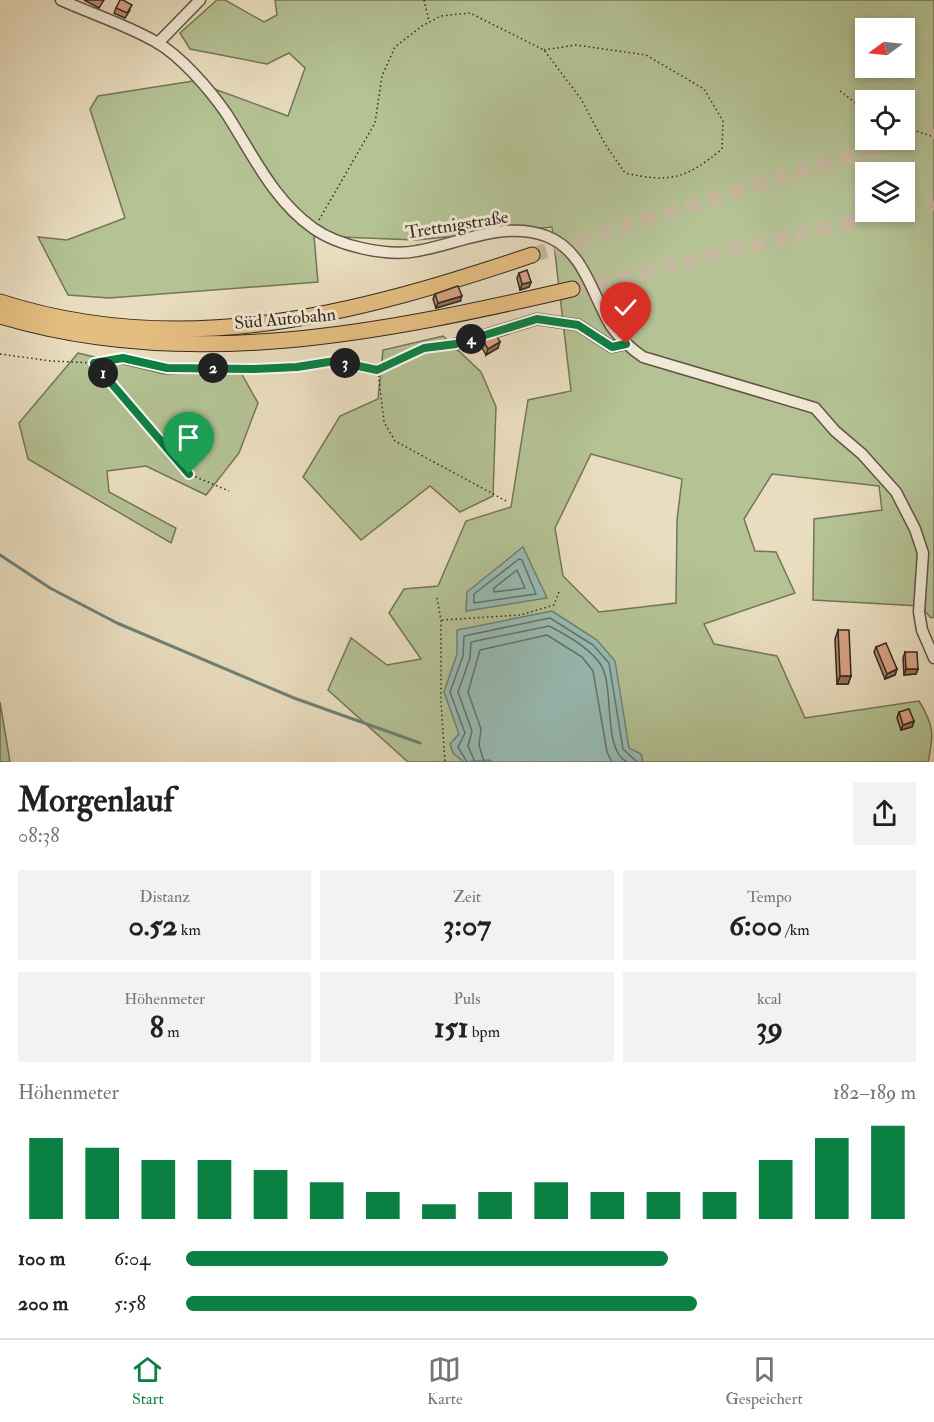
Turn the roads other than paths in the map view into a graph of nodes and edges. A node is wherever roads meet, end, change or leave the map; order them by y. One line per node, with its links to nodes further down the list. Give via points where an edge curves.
1 (61, 0): 3 (street, Trettnigstraße)
2 (200, 0): 3 (street)
3 (158, 43): 9 (street, Trettnigstraße, via 196,76 226,113 245,149 286,203 314,229 370,251 415,252 513,232 548,236 569,250 580,265 598,304)
4 (532, 255): 6 (highway, Süd Autobahn, via 379,303 241,328 139,329 60,317)
5 (572, 289): 7 (highway, Süd Autobahn, via 381,329 245,343 139,342 53,331)
6 (0, 302)
7 (0, 316)
8 (456, 344): 9 (street, via 537,319 578,325 612,347)
9 (626, 344): 10 (street, Trettnigstraße, via 644,357 815,408 862,454 896,492 915,529 923,553 919,612)
10 (934, 658)

